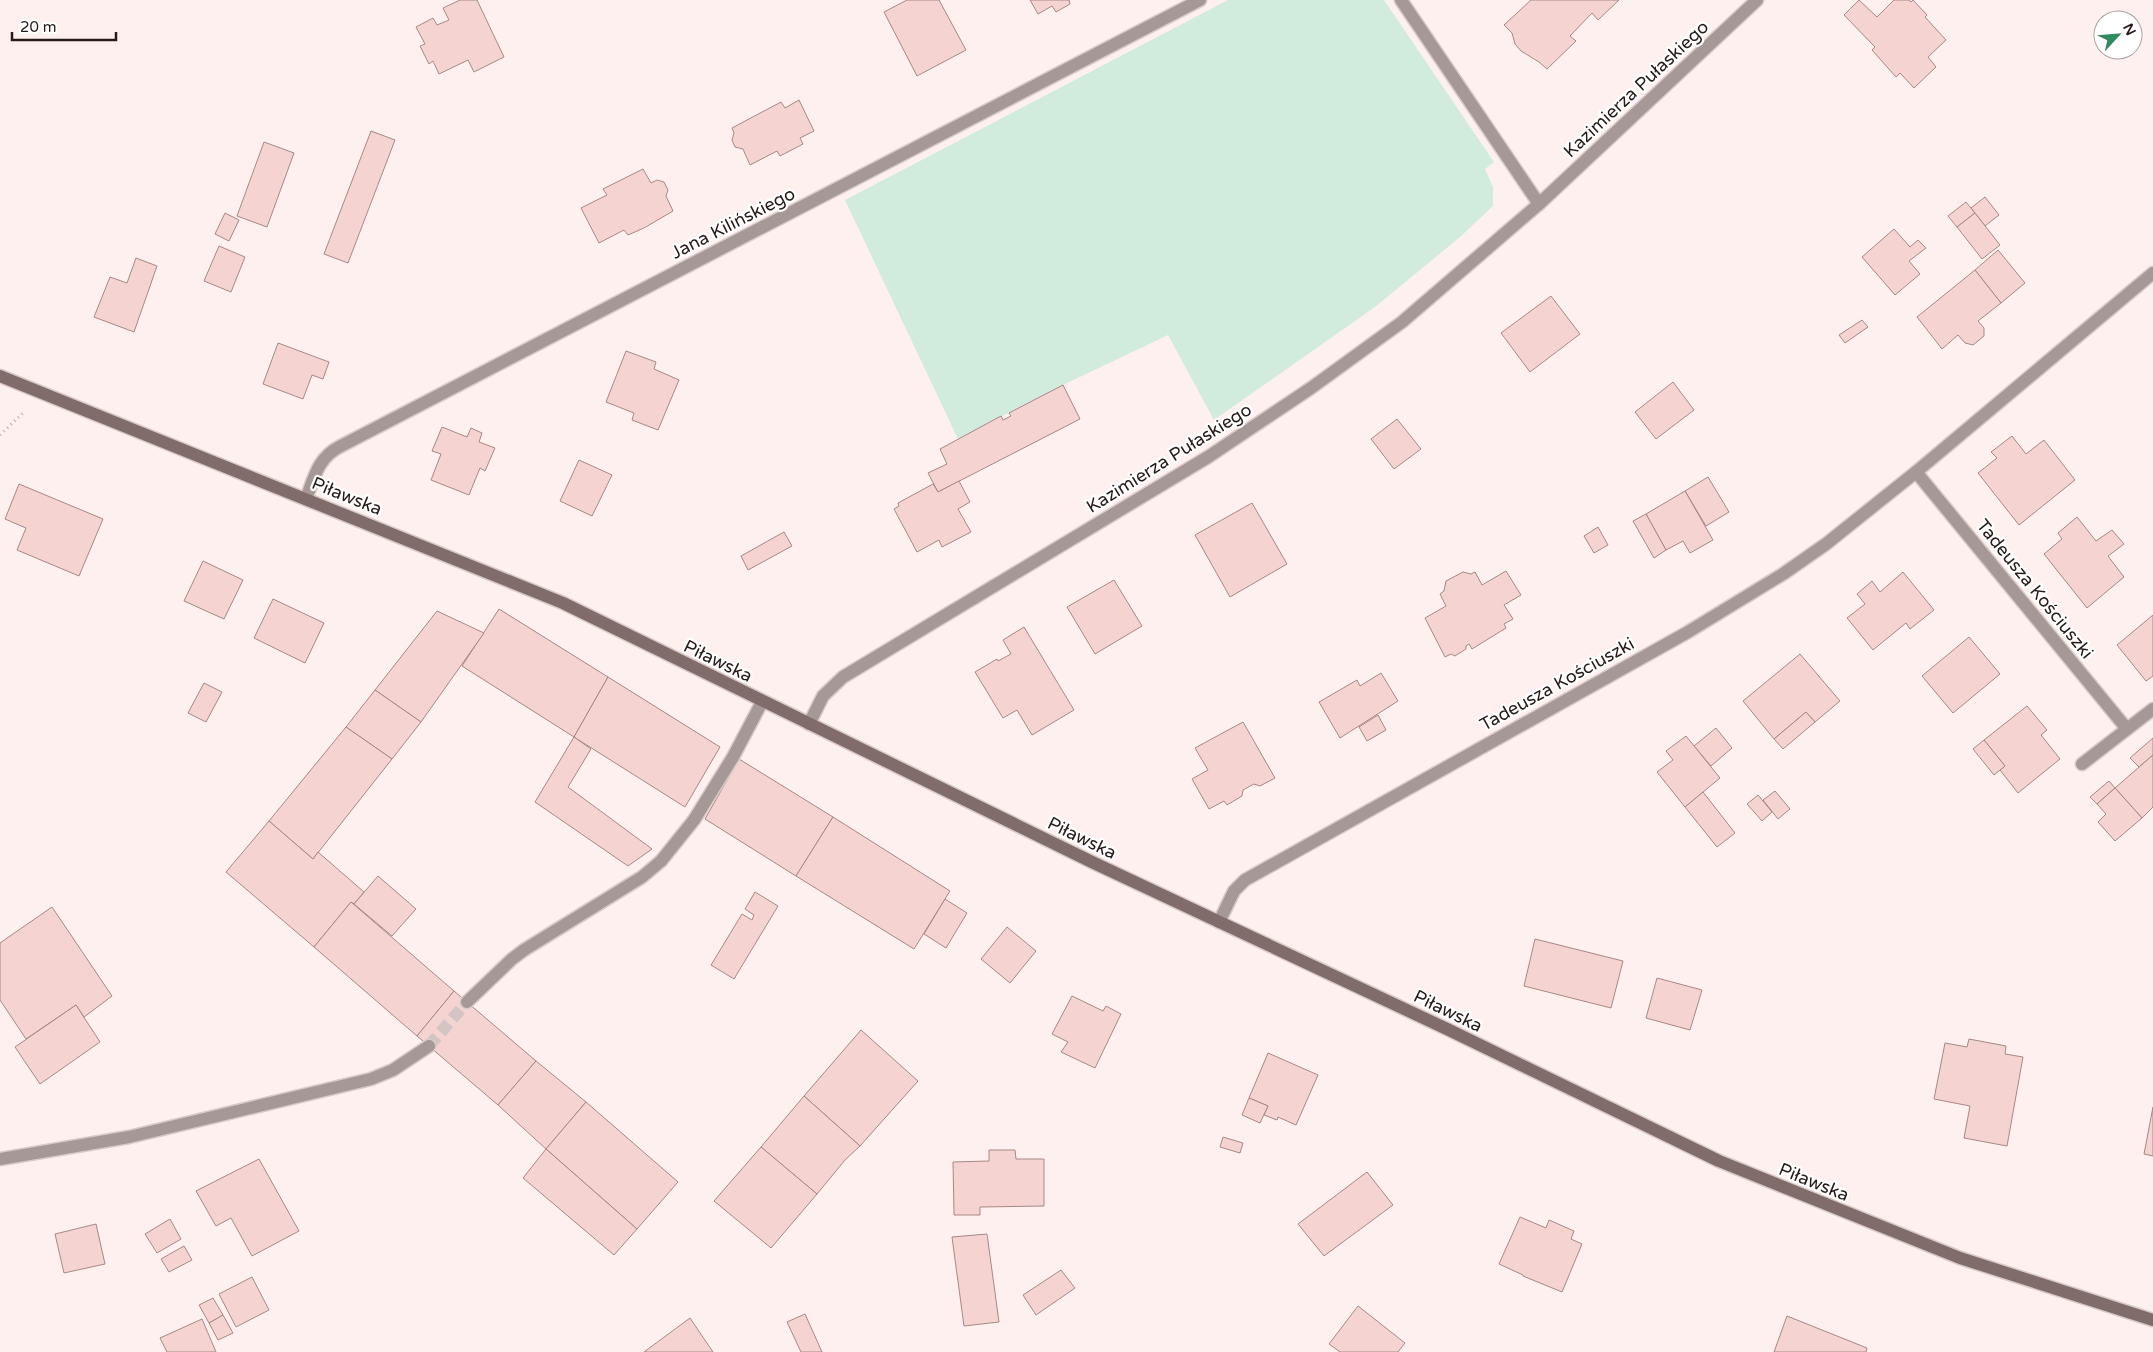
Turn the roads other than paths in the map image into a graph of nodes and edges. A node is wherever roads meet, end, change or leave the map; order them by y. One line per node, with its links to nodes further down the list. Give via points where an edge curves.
1 (1200, 0): 8 (street, Jana Kilińskiego, via 338,446 320,462)
2 (1401, 0): 4 (street)
3 (1757, 0): 4 (street, Kazimierza Pułaskiego)
4 (1539, 204): 11 (street, Kazimierza Pułaskiego, via 1402,322 1311,388 1208,457 843,677 823,696)
5 (2153, 273): 7 (street, Tadeusza Kościuszki)
6 (0, 376): 8 (street, Piławska)
7 (1916, 472): 12 (street, Tadeusza Kościuszki); 14 (street, Tadeusza Kościuszki, via 1826,544 1763,587 1245,880 1237,887)
8 (306, 499): 9 (street, Piławska, via 563,604)
9 (762, 702): 11 (street, Piławska); 15 (street, via 694,820 655,867 524,950)
10 (2153, 709): 12 (street)
11 (808, 724): 14 (street, Piławska)
12 (2127, 729): 13 (street)
13 (2082, 764)
14 (1219, 922): 18 (street, Piławska, via 1719,1161 1960,1258)
15 (467, 1002)
16 (429, 1046): 17 (street, via 371,1080 129,1137)
17 (0, 1159)
18 (2153, 1320)

